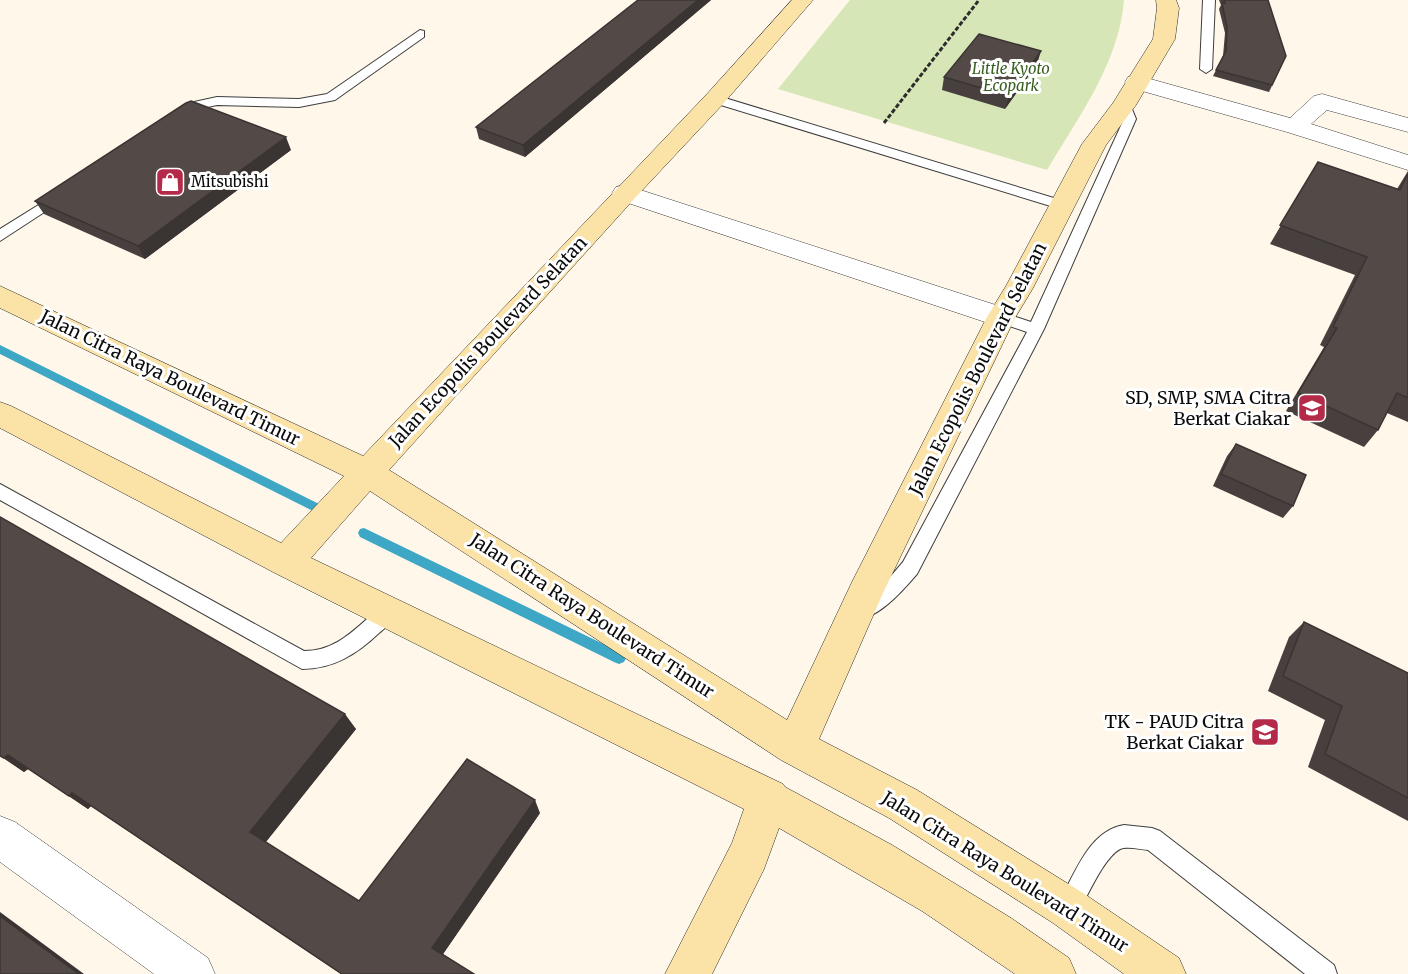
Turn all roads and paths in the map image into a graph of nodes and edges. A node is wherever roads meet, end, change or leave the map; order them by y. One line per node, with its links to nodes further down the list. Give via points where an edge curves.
1 (803, 0): 8 (street, Jalan Ecopolis Boulevard Selatan)
2 (979, 0): 12 (path)
3 (1166, 0): 7 (street, Jalan Ecopolis Boulevard Selatan, via 1164,39)
4 (1209, 0): 6 (lane)
5 (420, 34): 9 (lane, via 332,97 299,103 217,101 192,108)
6 (1206, 69)
7 (1130, 94): 11 (street); 16 (street, Jalan Ecopolis Boulevard Selatan); 20 (lane, via 1130,119)
8 (715, 99): 12 (lane); 15 (street, Jalan Ecopolis Boulevard Selatan)
9 (166, 124)
10 (1408, 125): 11 (street, via 1322,101)
11 (1295, 127): 13 (street)
12 (867, 145): 16 (lane)
13 (1408, 163)
14 (68, 190): 17 (lane)
15 (625, 193): 19 (street); 22 (street, Jalan Ecopolis Boulevard Selatan)
16 (1054, 202): 19 (street, Jalan Ecopolis Boulevard Selatan, via 1019,288)
17 (0, 236)
18 (0, 296): 22 (street, Jalan Citra Raya Boulevard Timur)
19 (990, 314): 20 (lane); 26 (street, Jalan Ecopolis Boulevard Selatan)
20 (1036, 329): 26 (lane, via 910,568 892,589)
21 (0, 414): 24 (street)
22 (360, 481): 24 (street, Jalan Ecopolis Boulevard Selatan); 27 (street, Jalan Citra Raya Boulevard Timur)
23 (0, 490): 25 (lane, via 302,660 323,659 344,650)
24 (285, 562): 25 (street)
25 (388, 612): 28 (street)
26 (855, 616): 27 (street, Jalan Ecopolis Boulevard Selatan)
27 (795, 747): 30 (street, Jalan Citra Raya Boulevard Timur, via 903,804)
28 (769, 798): 32 (street, via 749,854); 33 (street, via 876,857)
29 (0, 837): 31 (street)
30 (1068, 908): 34 (street, Jalan Citra Raya Boulevard Timur); 35 (lane, via 1101,851 1113,839 1152,839)
31 (192, 974)
32 (688, 974)
33 (1053, 974)
34 (1163, 974)
35 (1325, 974)

